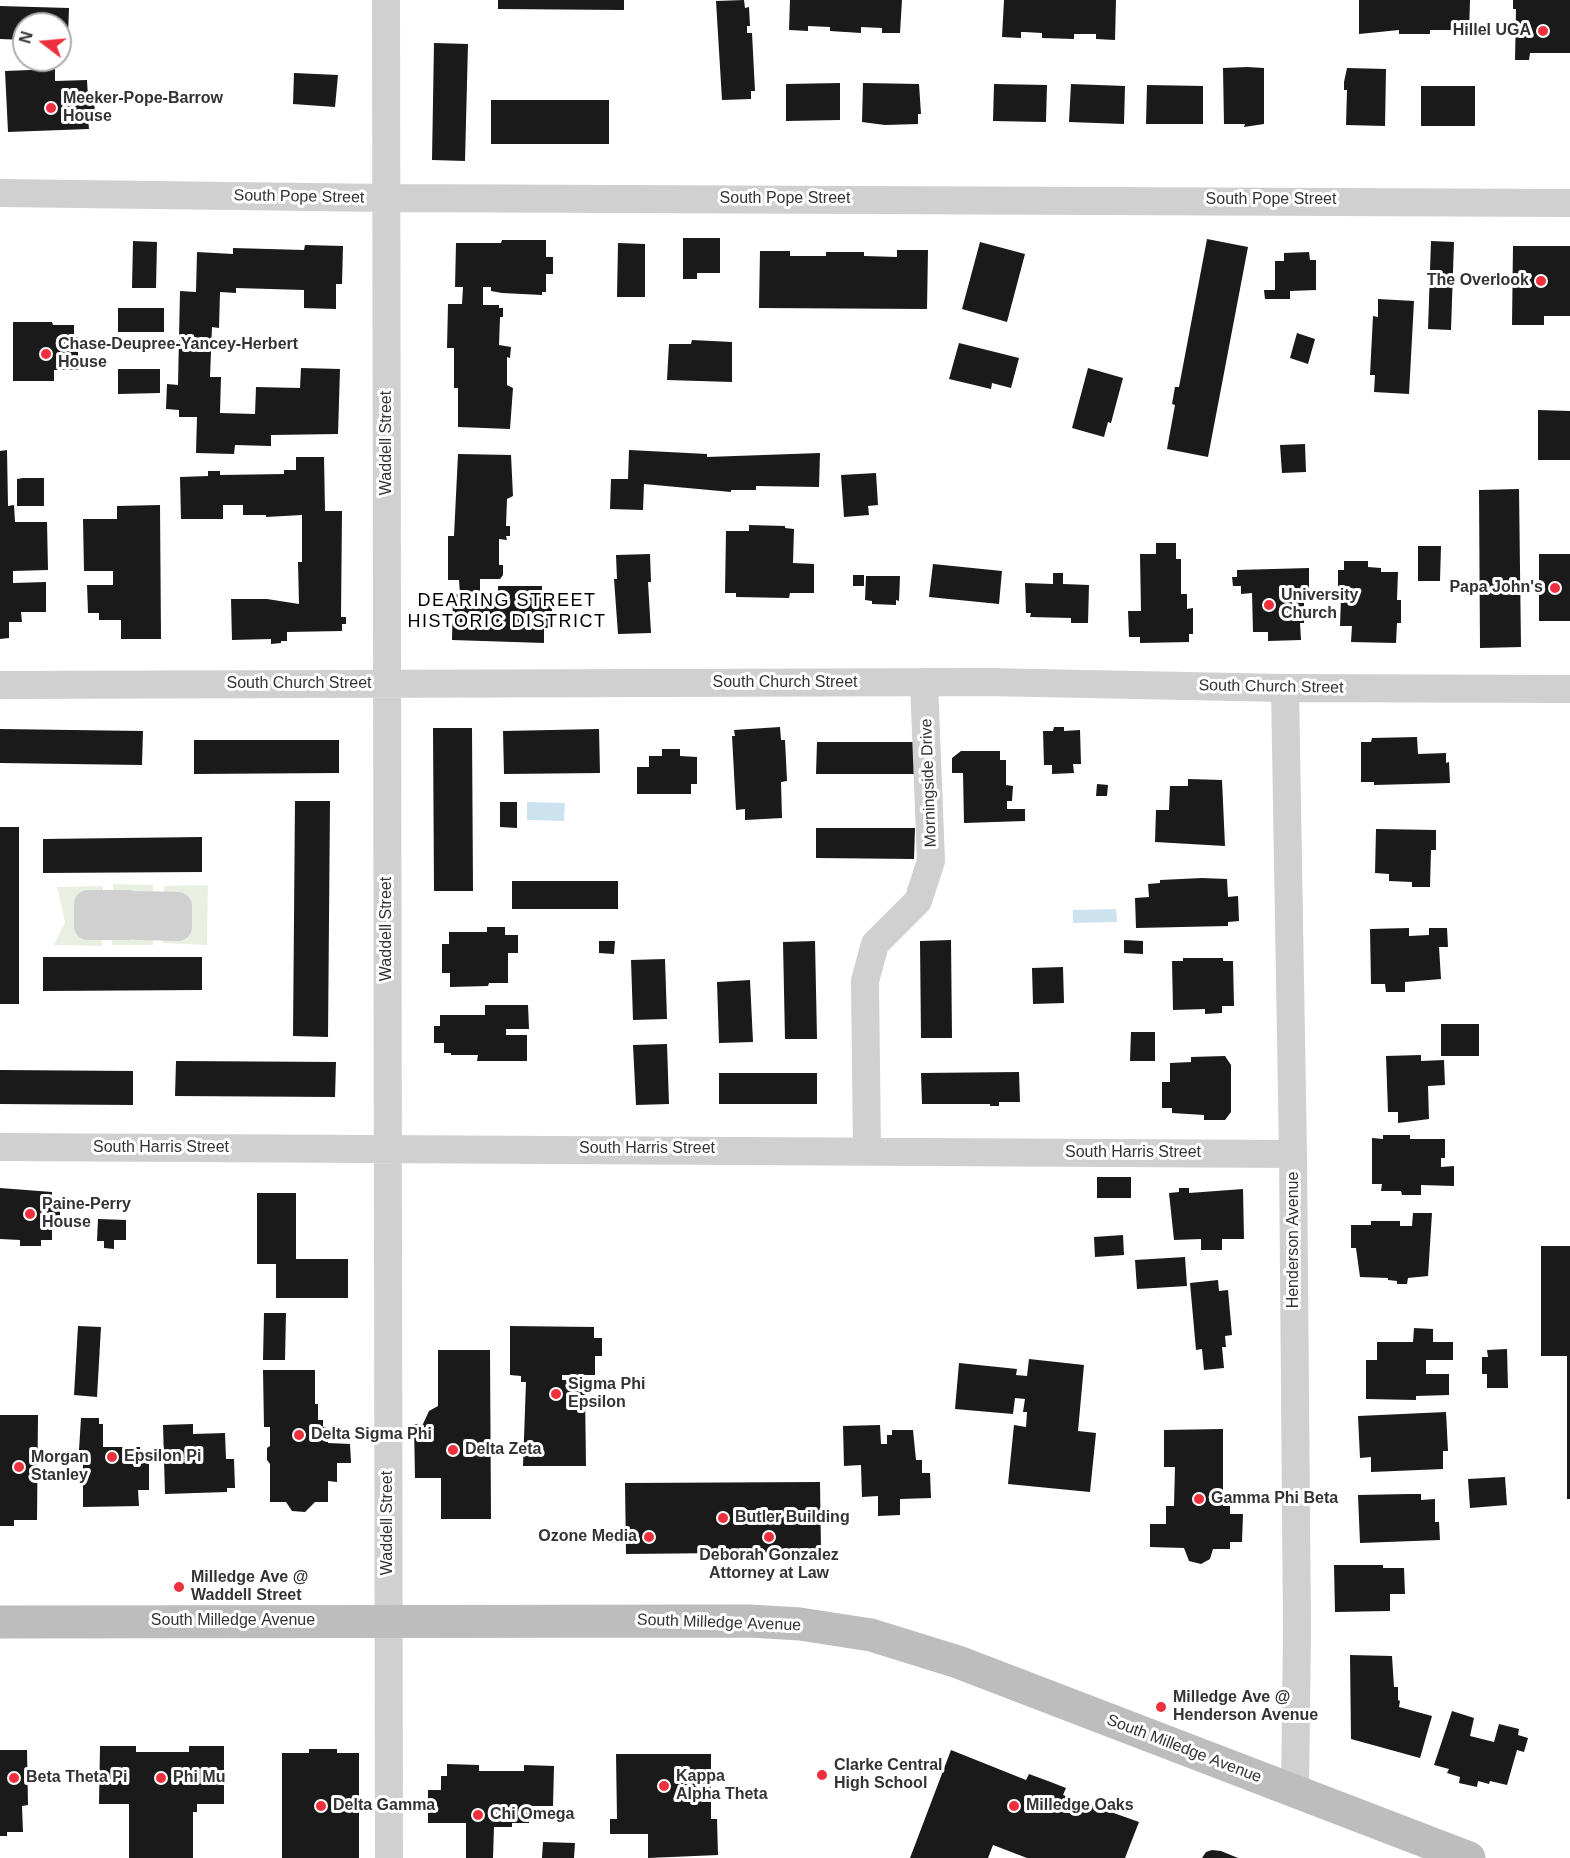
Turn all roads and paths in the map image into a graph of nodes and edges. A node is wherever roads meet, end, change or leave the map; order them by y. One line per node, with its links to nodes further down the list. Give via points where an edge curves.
1 (386, 0): 3 (street, Waddell Street)
2 (0, 193): 3 (street, South Pope Street)
3 (386, 198): 4 (street, South Pope Street); 6 (street, Waddell Street)
4 (1570, 203)
5 (924, 682): 6 (street, South Church Street); 8 (street, South Church Street); 12 (street, Morningside Drive, via 931,861 918,901 875,944 865,981)
6 (389, 684): 7 (street, South Church Street); 11 (street, Waddell Street)
7 (0, 685)
8 (1284, 688): 9 (street, South Church Street); 13 (street, Henderson Avenue)
9 (1570, 689)
10 (0, 1147): 11 (street, South Harris Street)
11 (386, 1149): 12 (street, South Harris Street); 14 (street, Waddell Street)
12 (867, 1152): 13 (street, South Harris Street)
13 (1293, 1154): 16 (street, Henderson Avenue)
14 (388, 1620): 15 (main road, South Milledge Avenue); 16 (main road, South Milledge Avenue, via 750,1621 870,1635 958,1662); 17 (street, Waddell Street)
15 (0, 1622)
16 (1295, 1791): 18 (main road, South Milledge Avenue)
17 (389, 1858)
18 (1469, 1858)

